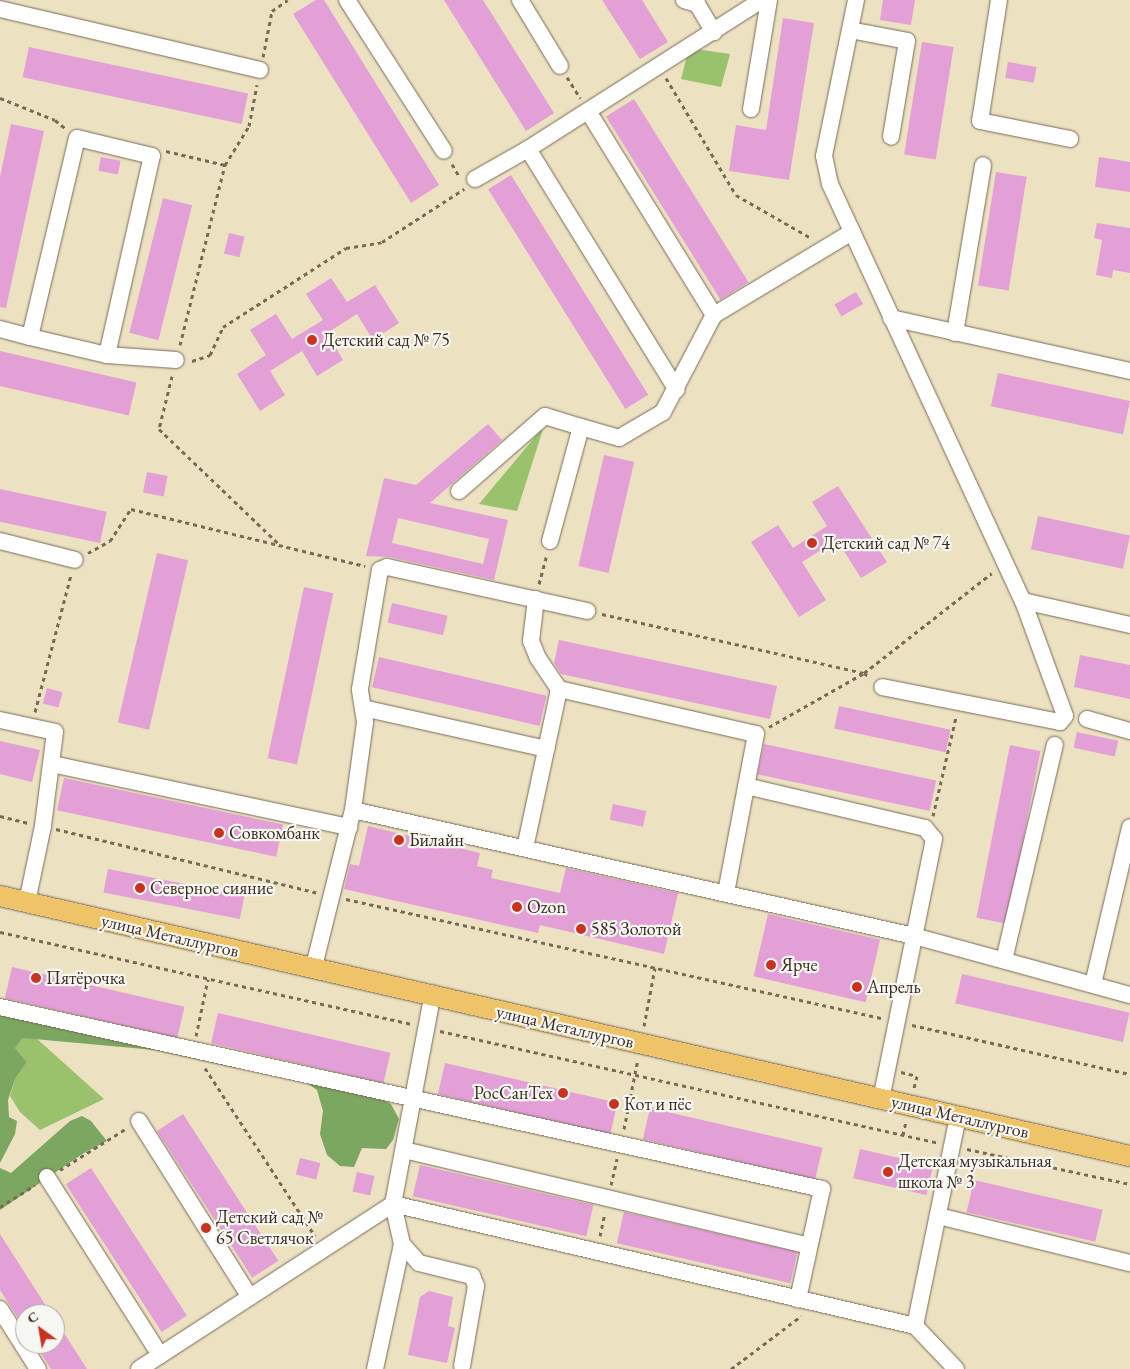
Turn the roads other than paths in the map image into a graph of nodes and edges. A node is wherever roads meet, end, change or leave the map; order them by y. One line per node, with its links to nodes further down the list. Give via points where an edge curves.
1 (347, 0): 18 (street)
2 (520, 0): 11 (street)
3 (762, 0): 10 (street)
4 (768, 0): 13 (street)
5 (856, 0): 9 (street)
6 (998, 0): 16 (street, via 980,121)
7 (692, 1): 10 (street)
8 (0, 9): 12 (street)
9 (850, 30): 15 (street, via 907,41); 21 (street, via 824,156 830,184)
10 (714, 32): 14 (street)
11 (560, 66)
12 (260, 70)
13 (751, 109)
14 (588, 111): 17 (street); 22 (street)
15 (891, 137)
16 (1070, 140)
17 (528, 149): 20 (street); 30 (street)
18 (444, 151)
19 (982, 164): 25 (street)
20 (471, 183)
21 (852, 232): 22 (street); 23 (street)
22 (714, 315): 30 (street)
23 (890, 318): 25 (street); 37 (street)
24 (0, 329): 26 (street)
25 (955, 333): 29 (street)
26 (30, 337): 27 (street); 27 (street, via 77,138 152,156)
27 (107, 355): 28 (street)
28 (176, 360)
29 (1130, 371)
30 (677, 390): 31 (street, via 663,412 619,438)
31 (581, 427): 32 (street, via 545,416); 34 (street)
32 (459, 491)
33 (0, 541): 35 (street)
34 (550, 541)
35 (74, 560)
36 (536, 599): 38 (street); 41 (street, via 531,641 538,658); 42 (street, via 388,567 380,570 360,689)
37 (1023, 601): 39 (street); 40 (street, via 1065,716 1060,722)
38 (586, 611)
39 (1130, 625)
40 (882, 687)
41 (559, 689): 47 (street); 49 (street, via 756,734)
42 (363, 708): 47 (street); 50 (street, via 365,722)
43 (1087, 719): 45 (street)
44 (0, 720): 48 (street, via 55,732)
45 (1130, 731)
46 (1055, 745): 58 (street)
47 (546, 750): 53 (street)
48 (52, 764): 52 (street); 56 (street)
49 (746, 786): 54 (street); 57 (street, via 925,828 934,839)
50 (353, 810): 52 (street); 53 (street)
51 (1130, 826): 60 (street)
52 (349, 827): 59 (street)
53 (525, 848): 54 (street)
54 (726, 893): 57 (street)
55 (0, 896): 56 (main road, улица Металлургов)
56 (28, 902): 59 (main road, улица Металлургов)
57 (914, 936): 58 (street); 65 (street)
58 (1004, 960): 60 (street)
59 (313, 970): 62 (main road, улица Металлургов)
60 (1093, 984): 61 (street)
61 (1130, 994)
62 (432, 997): 64 (street); 65 (main road, улица Металлургов)
63 (0, 1008): 64 (street)
64 (413, 1099): 68 (street); 74 (street, via 822,1189)
65 (881, 1100): 66 (main road, улица Металлургов)
66 (958, 1117): 69 (main road, улица Металлургов); 72 (street)
67 (138, 1120): 76 (street)
68 (404, 1150): 71 (street); 74 (street)
69 (1130, 1156)
70 (48, 1177): 80 (street)
71 (393, 1204): 73 (street); 76 (street); 77 (street)
72 (938, 1216): 75 (street); 79 (street)
73 (402, 1244): 81 (street, via 419,1263 472,1276 476,1286); 84 (street)
74 (809, 1246): 77 (street)
75 (1130, 1263)
76 (250, 1297): 80 (street)
77 (798, 1299): 79 (street)
78 (0, 1309): 82 (street)
79 (915, 1326): 85 (street)
80 (160, 1355): 83 (street)
81 (462, 1366)
82 (38, 1369)
83 (139, 1369)
84 (375, 1369)
85 (956, 1369)

